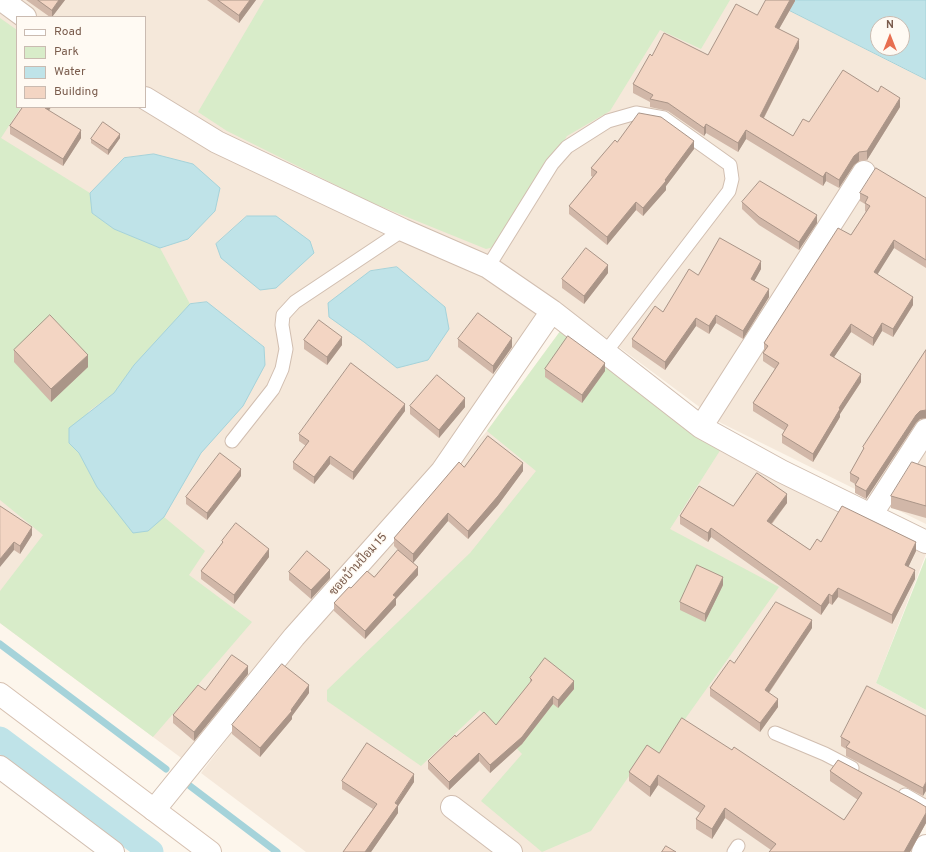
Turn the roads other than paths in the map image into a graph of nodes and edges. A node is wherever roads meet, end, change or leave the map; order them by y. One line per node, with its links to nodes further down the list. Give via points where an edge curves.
1 (2, 0): 2 (street)
2 (24, 16)
3 (146, 99): 5 (street, via 217,142)
4 (864, 172): 9 (street)
5 (403, 230): 6 (street); 11 (lane, via 295,302 283,315 286,349 282,369 273,389)
6 (488, 267): 7 (street); 8 (lane, via 557,159 567,147 608,121 636,113 664,118 730,165 732,179 729,191)
7 (552, 311): 8 (street); 21 (street, ซอยบ้านป้อม 15, via 442,471 294,637)
8 (605, 353): 9 (street)
9 (701, 427): 12 (street, via 774,468)
10 (926, 430): 12 (street)
11 (232, 441)
12 (871, 516): 13 (street)
13 (926, 542)
14 (0, 694): 21 (street)
15 (775, 733): 17 (lane, via 825,754)
16 (0, 767): 23 (street)
17 (865, 775)
18 (892, 789): 19 (lane)
19 (926, 807)
20 (452, 808): 25 (street)
21 (154, 810): 24 (street)
22 (926, 846): 26 (street)
23 (113, 852)
24 (210, 852)
25 (511, 852)
26 (923, 852)

